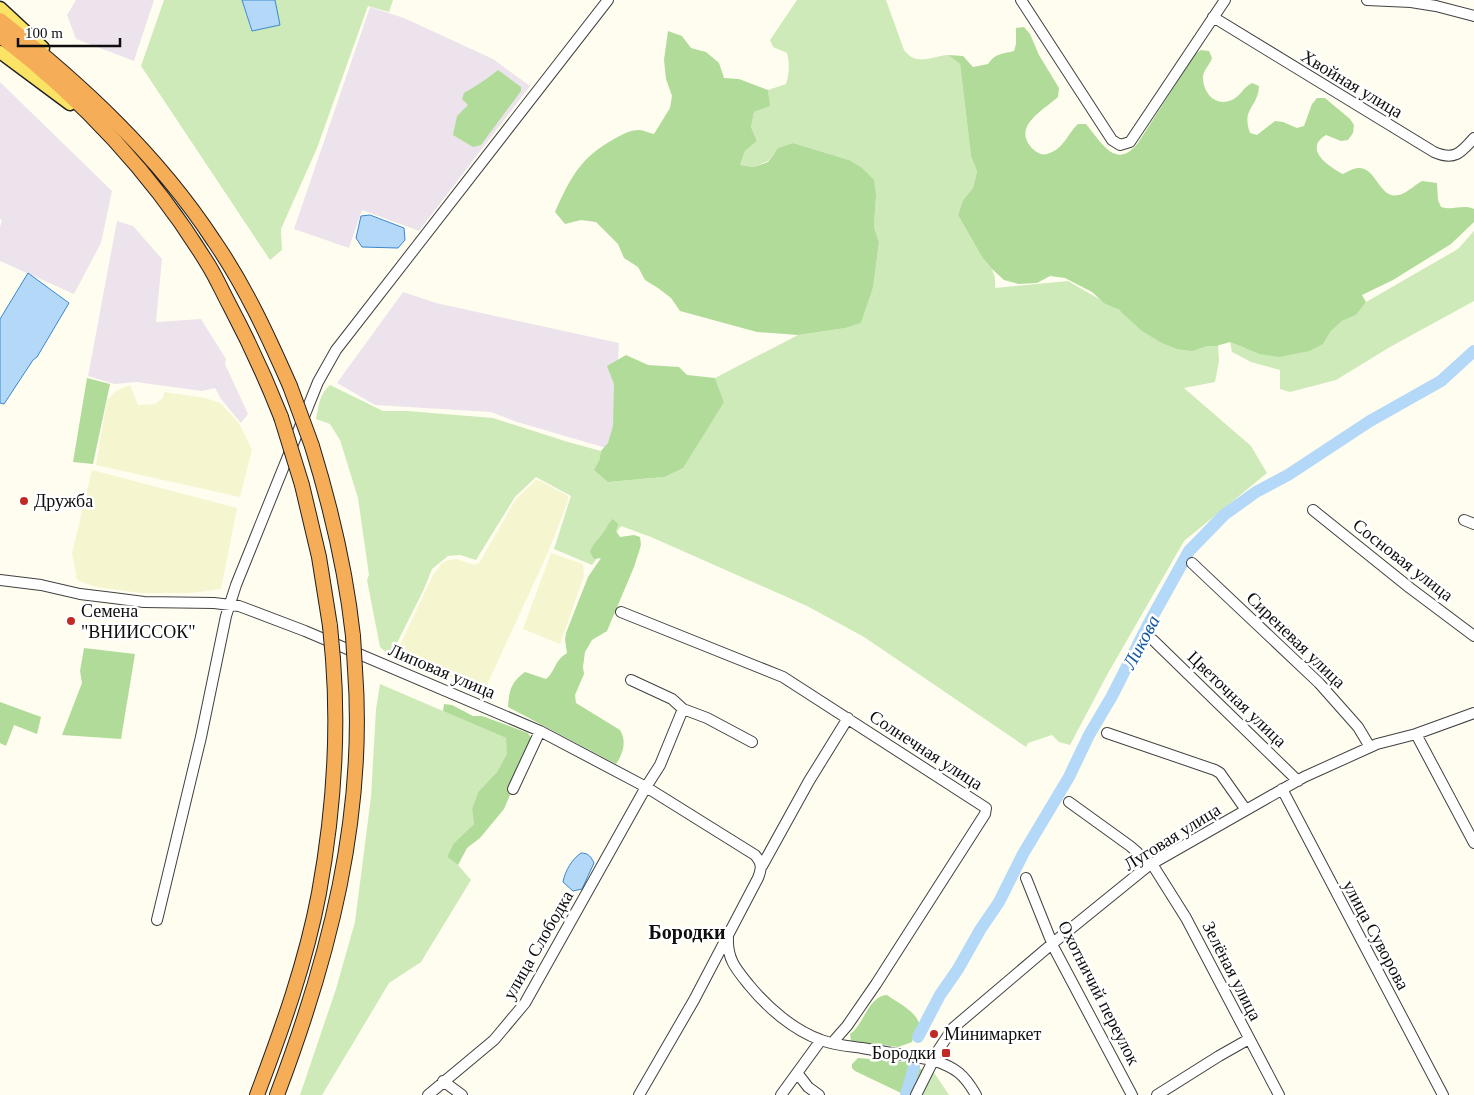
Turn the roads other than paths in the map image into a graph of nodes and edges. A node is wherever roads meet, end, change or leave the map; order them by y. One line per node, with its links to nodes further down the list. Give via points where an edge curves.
1 (608, 0): 19 (street, via 327,364)
2 (1020, 0): 7 (street, via 1112,140 1120,145 1130,142)
3 (1225, 0): 7 (street)
4 (1367, 0): 6 (street, via 1411,2)
5 (0, 8): 11 (main road)
6 (1474, 16)
7 (1213, 17): 12 (street, Хвойная улица, via 1434,152 1449,157 1456,155)
8 (0, 20): 11 (highway)
9 (0, 36): 13 (highway, via 68,94)
10 (0, 52): 13 (main road, via 60,95)
11 (75, 82): 52 (highway, bridge, via 136,142 177,190 243,287 290,386 326,489 335,529 353,636 357,764 348,848 338,900 310,1004)
12 (1474, 138)
13 (119, 145): 51 (highway, bridge, via 162,196 209,266 252,349 281,416 302,485 330,626 335,688 335,763 328,837 319,894 291,999)
14 (1312, 510): 21 (street, Сосновая улица)
15 (1464, 520): 16 (street)
16 (1474, 524)
17 (1192, 563): 31 (street, Сиреневая улица, via 1319,683 1358,726)
18 (0, 580): 19 (street, Липовая улица, via 121,599)
19 (230, 604): 27 (street, Липовая улица, via 305,631); 42 (street)
20 (622, 612): 26 (street, Солнечная улица, via 783,677)
21 (1474, 636)
22 (1153, 640): 32 (street, Цветочная улица)
23 (631, 680): 24 (street, via 672,700)
24 (683, 709): 30 (street); 33 (street, улица Слободка, via 660,766)
25 (1474, 713): 29 (street, Луговая улица)
26 (848, 718): 40 (street); 46 (street, Солнечная улица, via 984,806 986,811 847,1026)
27 (540, 731): 33 (street, Липовая улица); 34 (street)
28 (1107, 732): 37 (street, via 1215,770)
29 (1416, 734): 31 (street, Луговая улица); 38 (street)
30 (752, 742)
31 (1370, 747): 32 (street, Луговая улица)
32 (1298, 781): 35 (street, Луговая улица)
33 (646, 787): 40 (street, Липовая улица, via 749,850); 49 (street, улица Слободка, via 525,1003 494,1040)
34 (514, 789)
35 (1282, 789): 37 (street, Луговая улица); 62 (street, улица Суворова)
36 (1069, 802): 39 (street, Зелёная улица, via 1130,846)
37 (1246, 810): 39 (street, Луговая улица)
38 (1474, 843)
39 (1150, 865): 44 (street, Луговая улица); 45 (street, Зелёная улица, via 1186,918)
40 (762, 866): 43 (street)
41 (1026, 878): 44 (street, Охотничий переулок)
42 (157, 920)
43 (728, 937): 46 (street, via 729,955 753,989 789,1022); 55 (street)
44 (1053, 942): 47 (street, Луговая улица, via 953,1028); 59 (street, Охотничий переулок)
45 (1249, 1039): 60 (street); 61 (street, Зелёная улица)
46 (826, 1042): 47 (street); 48 (street)
47 (933, 1060): 50 (street, via 958,1070); 58 (street, Луговая улица)
48 (798, 1074): 56 (street); 57 (street)
49 (443, 1081): 53 (street, улица Слободка); 54 (street)
50 (974, 1091)
51 (257, 1095)
52 (278, 1095)
53 (428, 1095)
54 (462, 1095)
55 (639, 1095)
56 (781, 1095)
57 (819, 1095)
58 (916, 1095)
59 (1132, 1095)
60 (1157, 1095)
61 (1279, 1095)
62 (1442, 1095)

